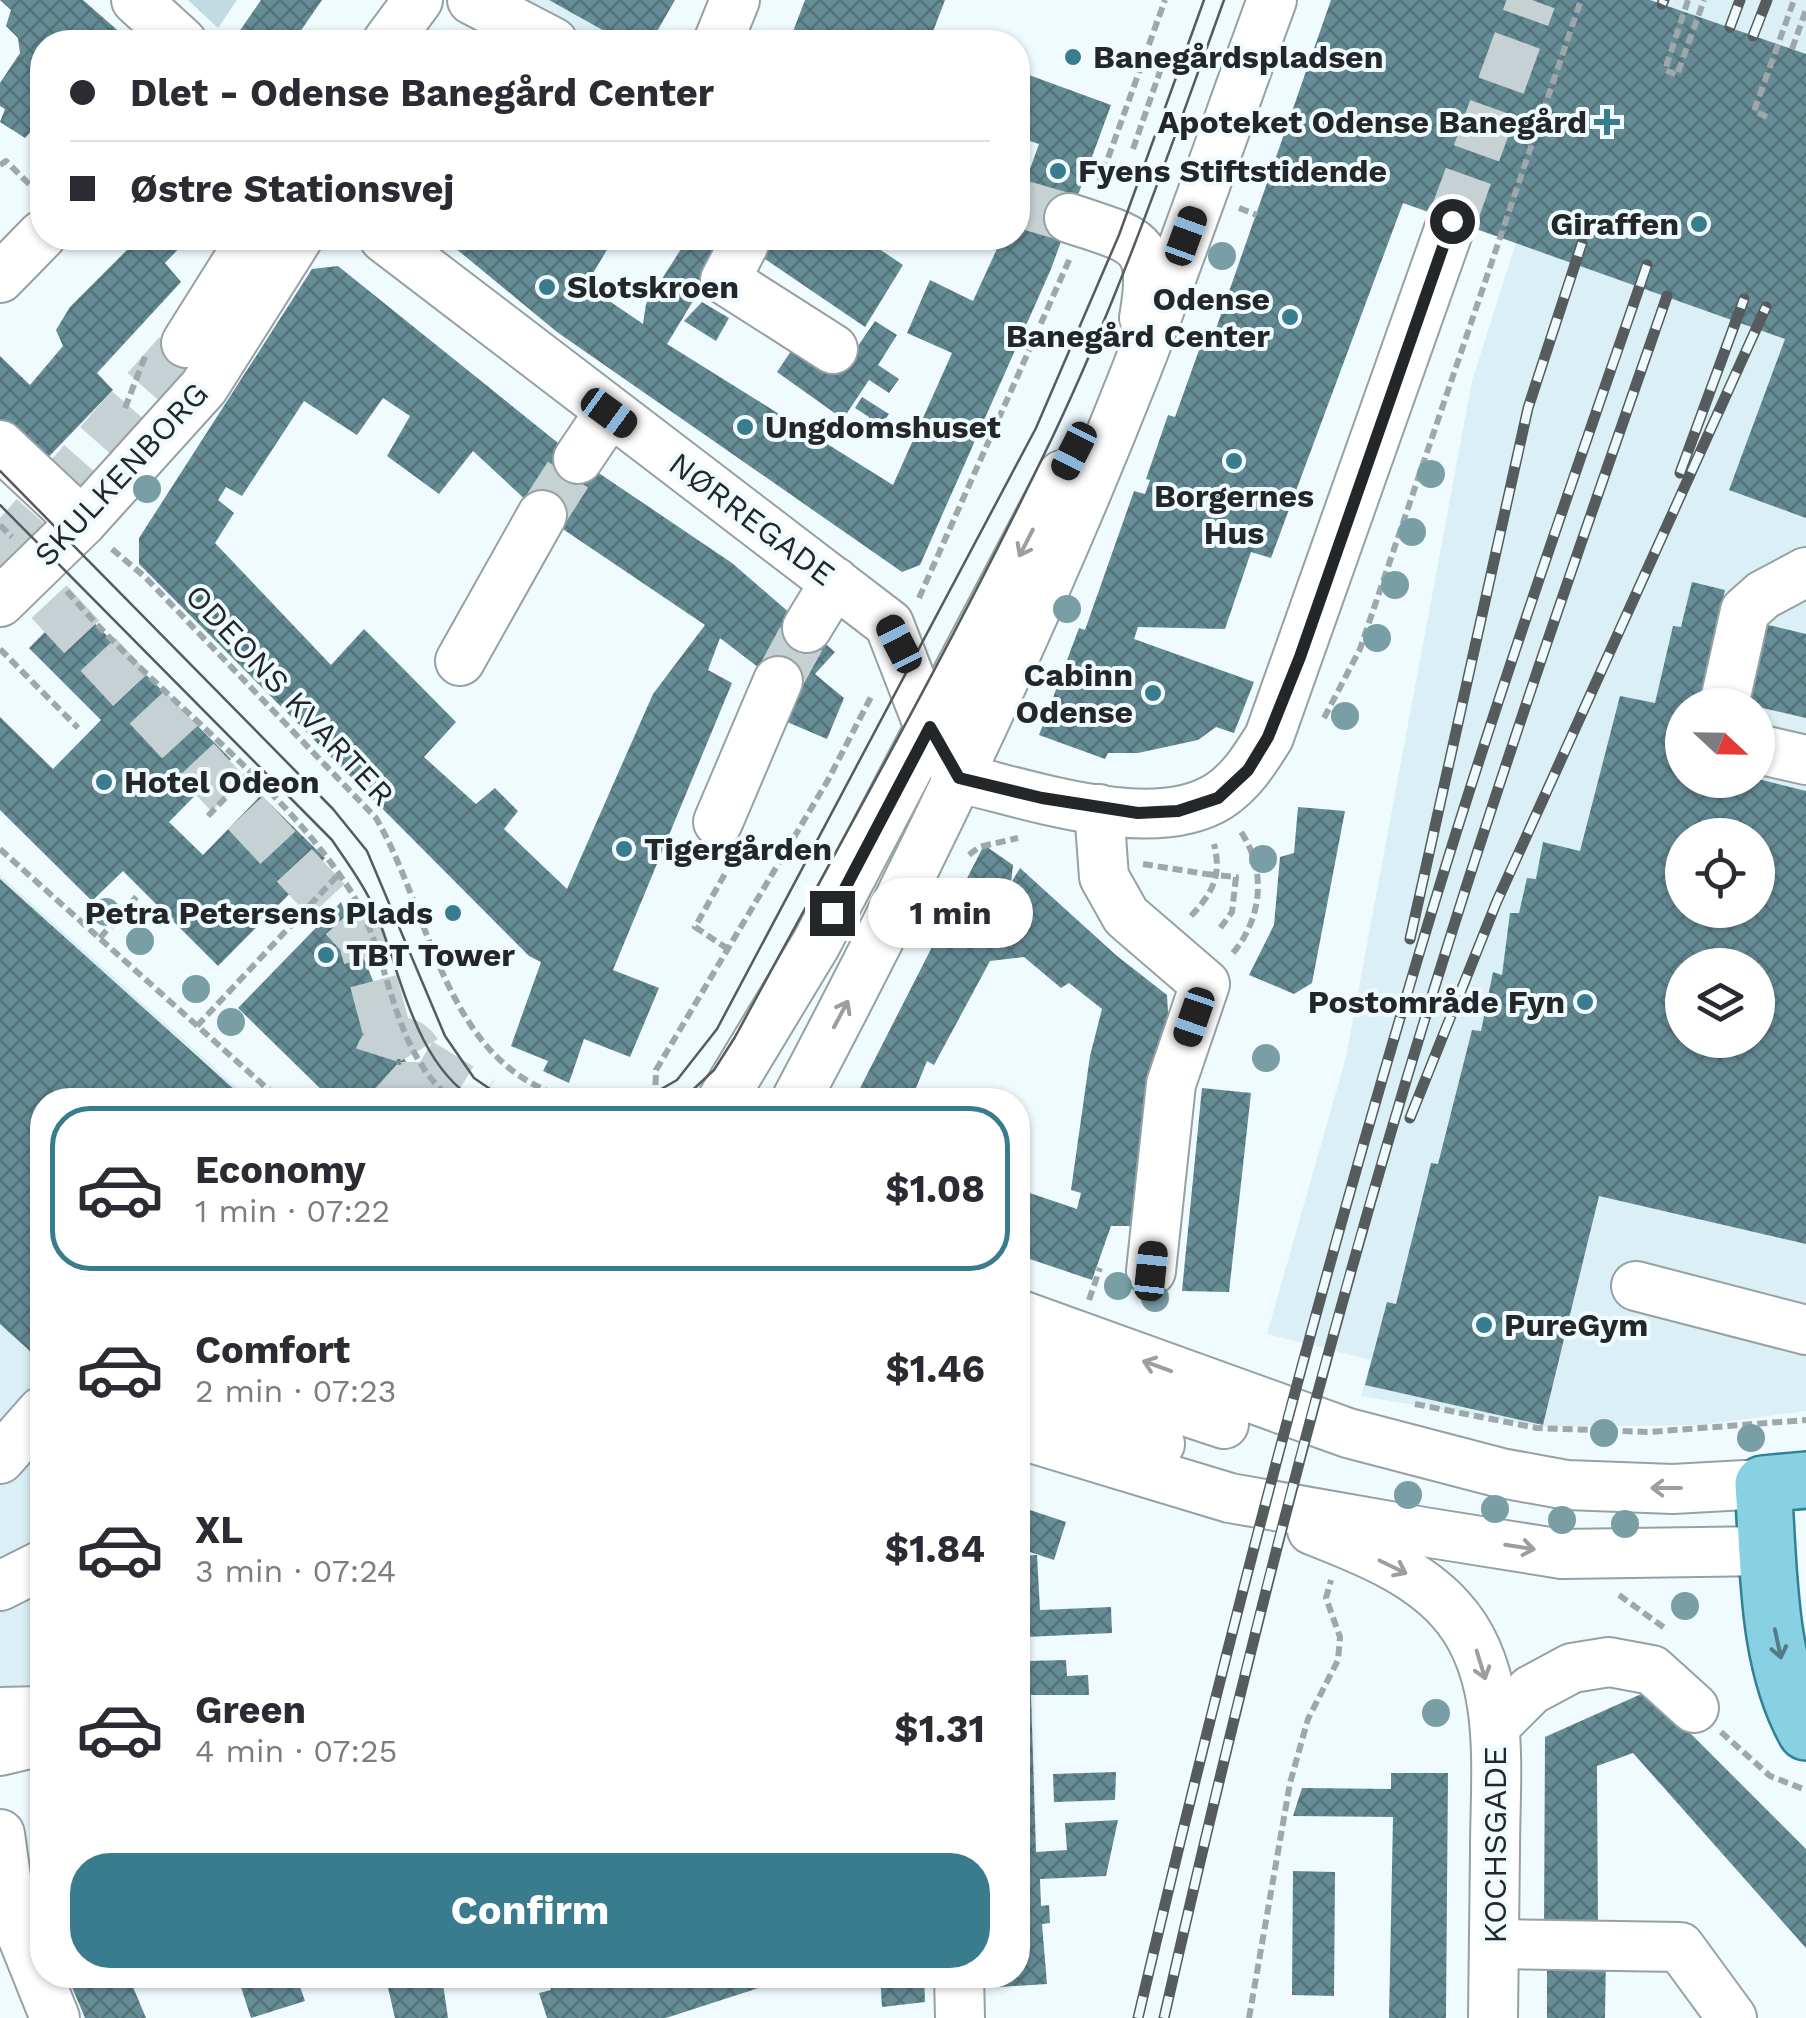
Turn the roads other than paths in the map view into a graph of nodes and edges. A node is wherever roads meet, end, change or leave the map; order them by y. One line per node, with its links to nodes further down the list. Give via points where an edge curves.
1 (136, 0): 6 (street)
2 (418, 0): 7 (street)
3 (472, 0): 8 (street)
4 (735, 0): 9 (street)
5 (1272, 0): 21 (street)
6 (169, 30)
7 (396, 30)
8 (531, 30)
9 (723, 30)
10 (1076, 221): 18 (street, via 1136,244 1151,277)
11 (1452, 221): 38 (street, via 1268,737 1248,770 1218,798 1178,811)
12 (30, 247): 17 (street)
13 (243, 250): 19 (street, SKULKENBORG)
14 (290, 250): 26 (street, SKULKENBORG, via 204,388)
15 (399, 250): 22 (street, NØRREGADE)
16 (741, 250): 20 (street, via 725,280)
17 (0, 278)
18 (1147, 299): 21 (street); 34 (street, one-way to 34, via 1115,374)
19 (166, 348)
20 (833, 349)
21 (1134, 376): 37 (street)
22 (609, 413): 24 (street); 28 (street, NØRREGADE)
23 (0, 445): 26 (street)
24 (578, 459)
25 (542, 515): 31 (street)
26 (82, 522): 29 (street, SKULKENBORG)
27 (1806, 572): 33 (street, via 1745,611)
28 (835, 582): 30 (street); 34 (street, NØRREGADE, via 889,624)
29 (0, 602)
30 (807, 628)
31 (460, 661)
32 (778, 681): 39 (street)
33 (1728, 688)
34 (930, 727): 37 (street, NØRREGADE); 40 (street)
35 (1775, 752): 36 (street)
36 (1806, 760)
37 (959, 778): 38 (street); 43 (street, one-way to 37)
38 (1099, 809): 44 (street, via 1104,877 1126,916 1205,984 1171,1084)
39 (718, 822)
40 (816, 944): 41 (street); 42 (street, via 805,1015)
41 (729, 1088)
42 (759, 1088)
43 (802, 1088)
44 (1151, 1271)
45 (1636, 1286): 47 (street)
46 (1030, 1318): 53 (street, one-way to 46, via 1332,1428)
47 (1806, 1330)
48 (1030, 1360): 53 (street, via 1339,1462)
49 (1030, 1402): 56 (street)
50 (30, 1425): 52 (street)
51 (1030, 1438): 54 (street)
52 (0, 1459)
53 (1501, 1473): 55 (street, one-way to 53, via 1673,1489 1567,1485)
54 (1230, 1498): 56 (street); 62 (street, one-way to 62, via 1327,1536 1428,1589 1470,1635)
55 (1792, 1511): 56 (street, one-way to 55, via 1562,1554); 63 (main road, one-way to 63, via 1776,1635 1792,1708)
56 (1424, 1532)
57 (30, 1571): 58 (street)
58 (0, 1586)
59 (1694, 1708): 62 (street, KOCHSGADE, via 1652,1670 1609,1662 1572,1668 1531,1690)
60 (30, 1711): 61 (street)
61 (0, 1712)
62 (1495, 1726): 69 (street, KOCHSGADE)
63 (1806, 1732)
64 (30, 1744): 65 (street)
65 (0, 1750)
66 (30, 1773): 67 (street)
67 (0, 1775)
68 (0, 1834): 70 (street, via 10,1906)
69 (1494, 1944): 77 (street, KOCHSGADE); 78 (street, via 1680,1947)
70 (30, 1956)
71 (0, 1968): 74 (street)
72 (43, 1988): 75 (street)
73 (959, 1988): 76 (street)
74 (28, 2018)
75 (55, 2018)
76 (960, 2018)
77 (1493, 2018)
78 (1732, 2018)

